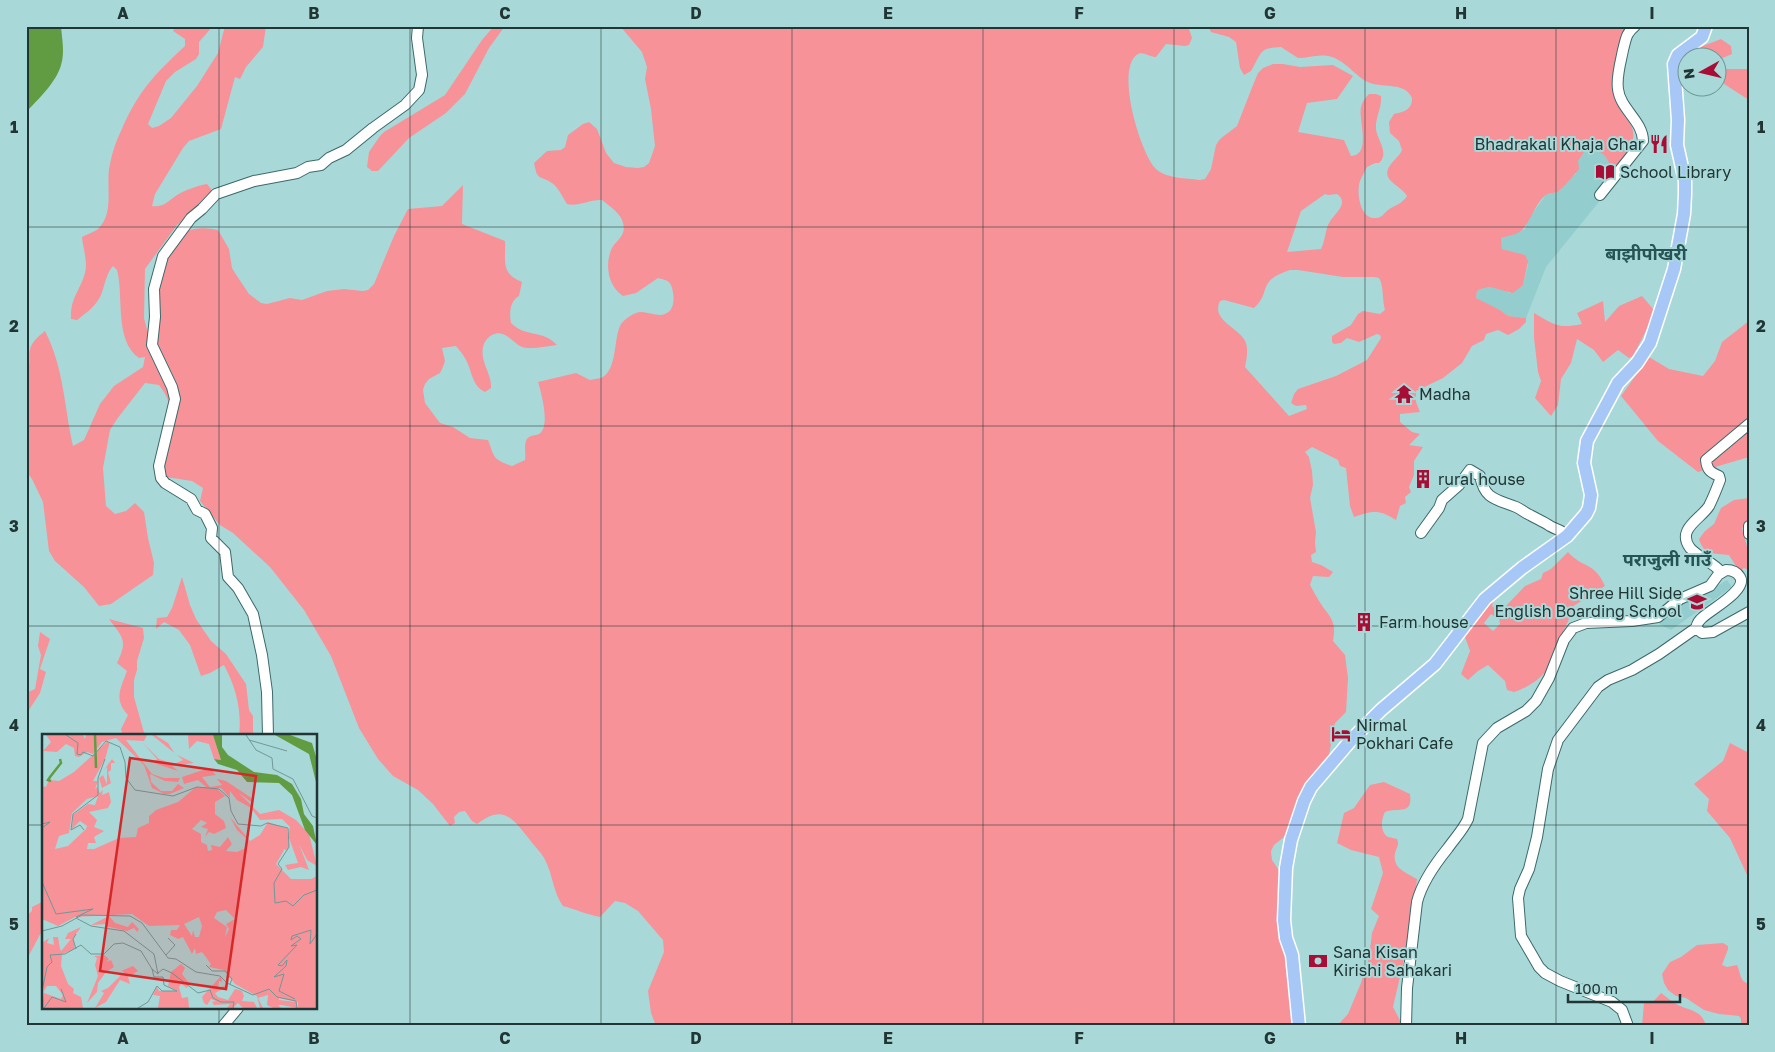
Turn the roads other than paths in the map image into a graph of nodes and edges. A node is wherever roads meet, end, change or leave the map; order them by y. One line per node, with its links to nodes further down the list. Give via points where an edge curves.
1 (418, 26): 13 (street, via 422,75 419,90 405,105 321,165 216,194 191,218 163,256 154,289 152,345 175,399 159,473 165,483 191,499 197,510 205,514 212,528 211,538 225,552 228,577 253,614 267,692)
2 (1634, 26): 4 (street, via 1628,31 1618,90 1627,110 1643,131 1643,141)
3 (1706, 26): 9 (main road, via 1702,37 1678,55 1674,64 1677,145 1685,182 1684,214 1674,268 1650,343 1618,383 1587,441 1584,463 1591,495 1589,508)
4 (1600, 195)
5 (1749, 424): 10 (street, via 1706,460 1710,472 1720,480 1708,506 1687,530 1686,541 1691,549)
6 (1749, 526): 8 (street)
7 (1422, 533): 9 (street, via 1442,500 1470,470 1480,476 1482,487 1489,496 1546,522)
8 (1749, 534)
9 (1567, 536): 16 (main road, via 1484,599 1435,664 1373,717 1307,793 1294,830 1286,868 1285,932 1292,955)
10 (1722, 572): 12 (street, via 1728,570 1738,574 1740,585 1729,598 1702,618); 17 (street, via 1710,586 1680,599 1658,617 1586,623 1573,628 1564,640 1536,701 1485,740 1468,819 1428,876 1419,896 1407,988)
11 (1749, 612): 12 (street, via 1713,632 1703,634)
12 (1696, 628): 18 (street, via 1659,654 1598,687 1558,740 1548,769 1530,869 1520,889 1521,936 1540,967 1560,981 1612,1002 1622,1010)
13 (268, 734)
14 (236, 1010): 15 (street)
15 (223, 1026)
16 (1299, 1026)
17 (1406, 1026)
18 (1628, 1026)

